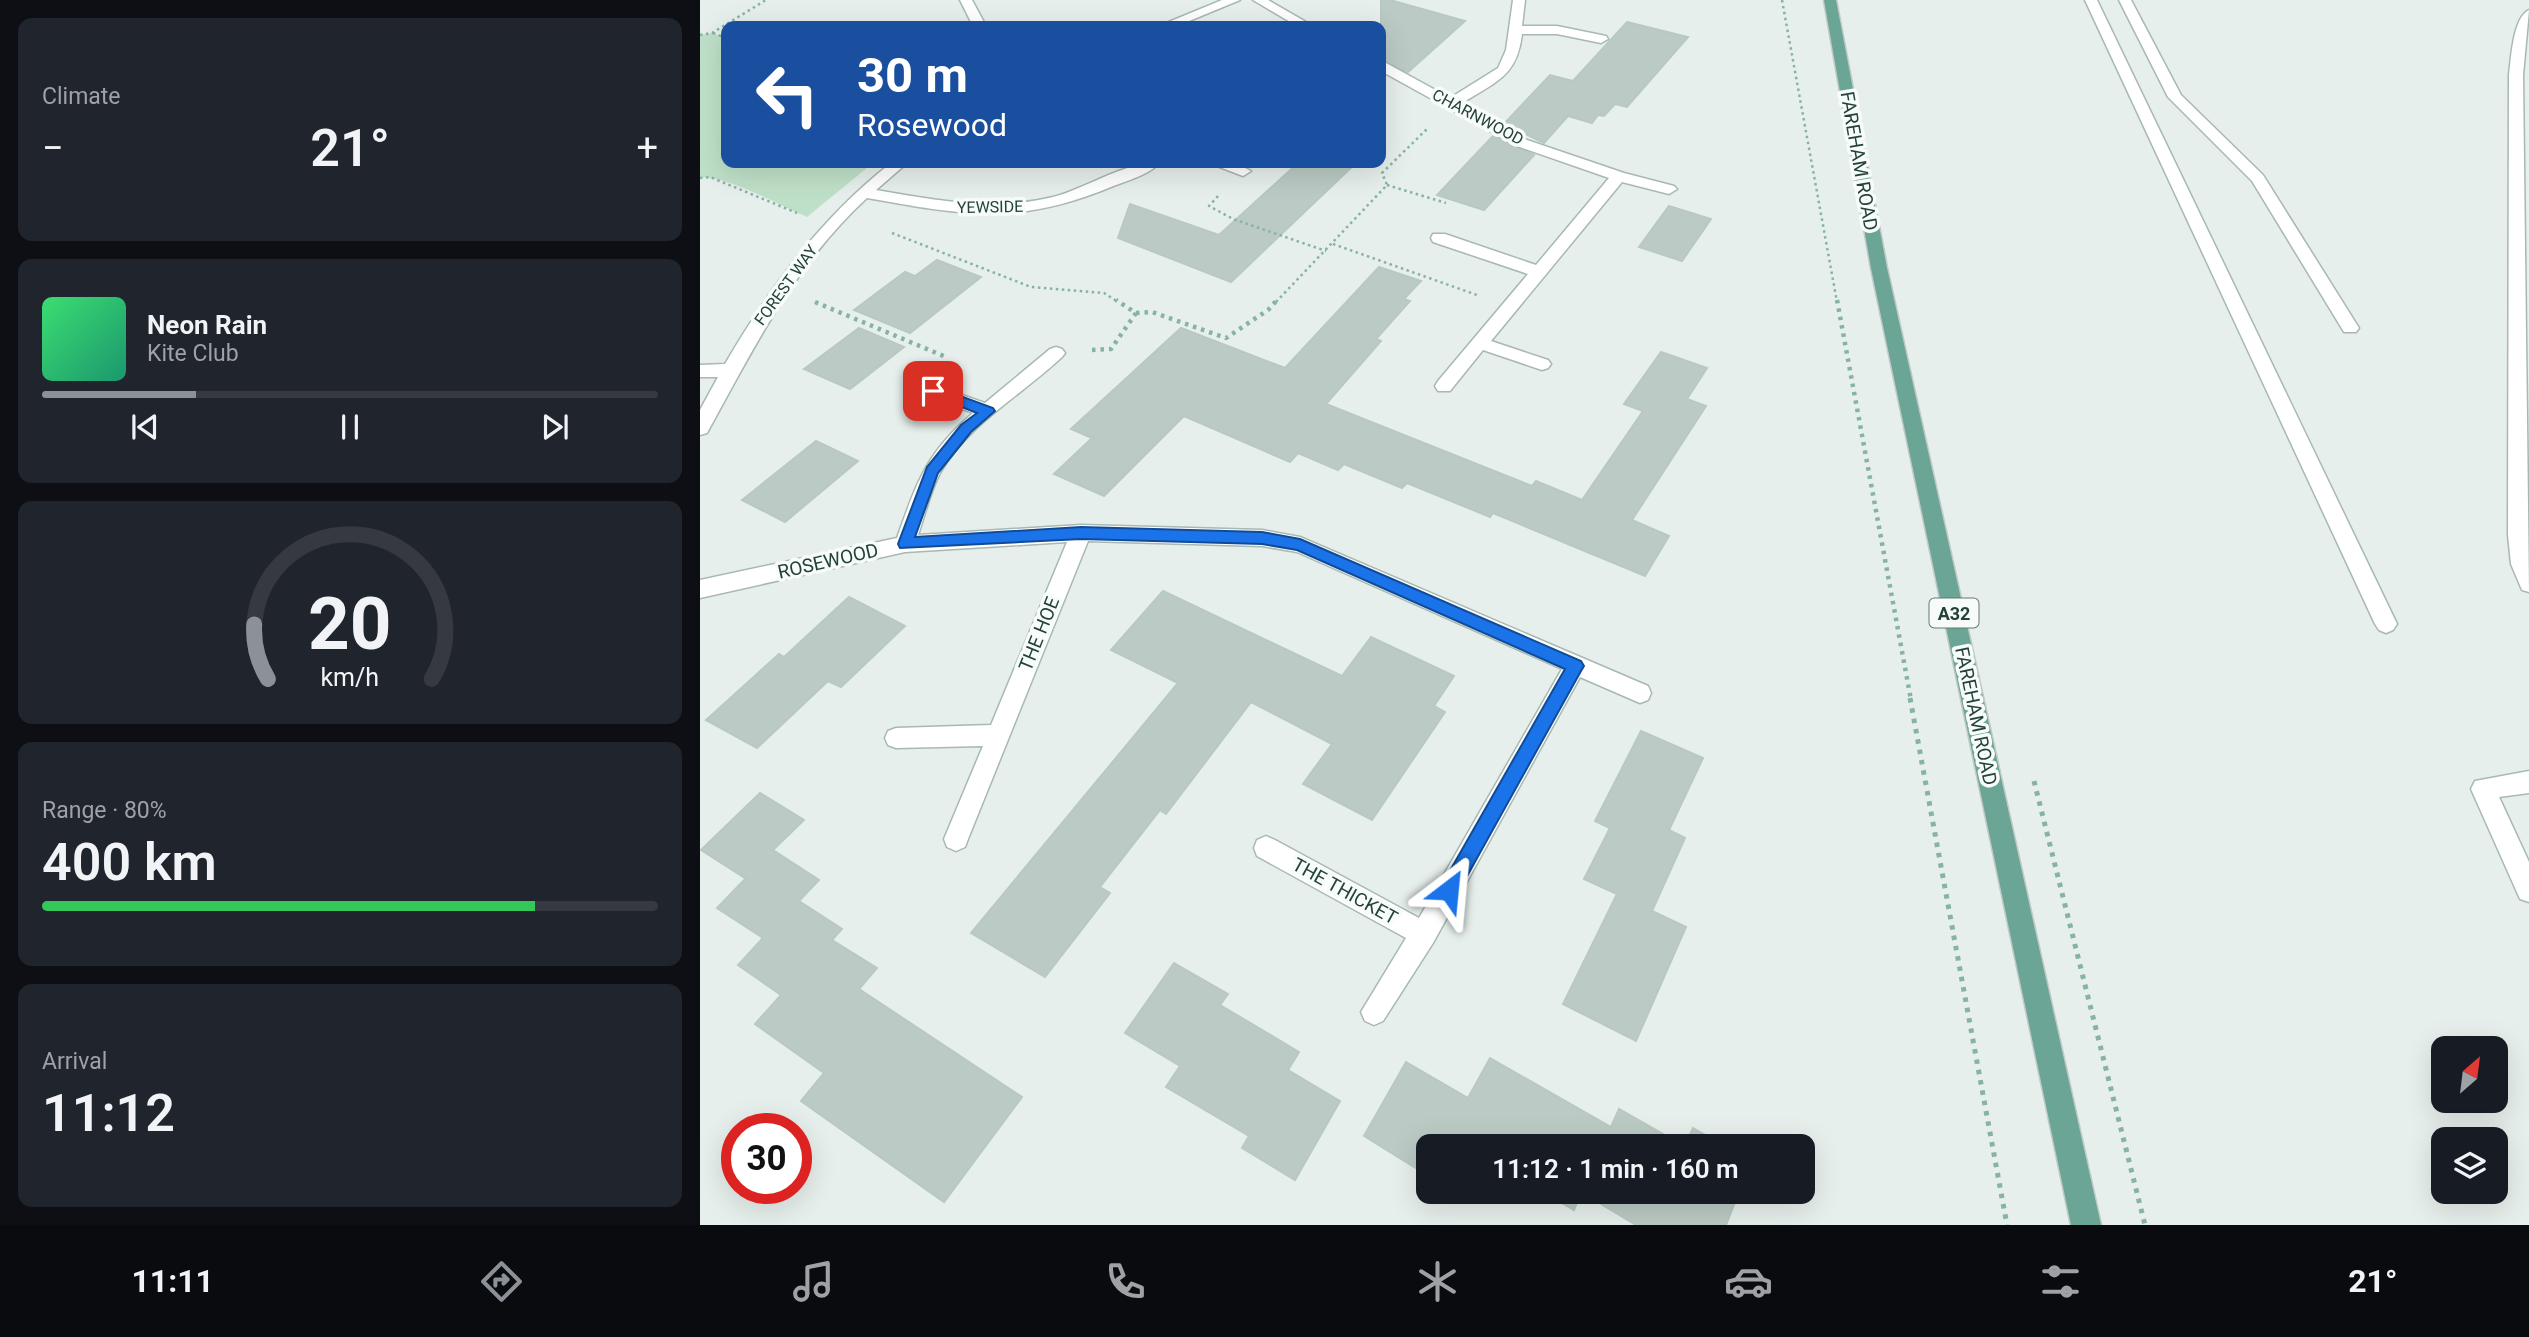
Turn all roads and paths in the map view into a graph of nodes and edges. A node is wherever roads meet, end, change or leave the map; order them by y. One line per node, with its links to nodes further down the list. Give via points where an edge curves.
1 (766, 0): 11 (path)
2 (1234, 0): 13 (street)
3 (1259, 0): 14 (street)
4 (1519, 0): 16 (street)
5 (1782, 0): 67 (path)
6 (1830, 0): 68 (main road, FAREHAM ROAD / A32, via 1879,268)
7 (2091, 0): 56 (street)
8 (2125, 0): 40 (street, via 2175,97 2258,178)
9 (971, 1): 12 (street)
10 (2529, 14): 52 (street, via 2516,75)
11 (732, 21)
12 (975, 21)
13 (1179, 21)
14 (1297, 21)
15 (721, 28): 17 (path)
16 (1515, 30): 20 (street, via 1557,30); 22 (street, via 1504,70)
17 (712, 33): 18 (path); 19 (path)
18 (700, 35)
19 (721, 36)
20 (1601, 38)
21 (1386, 68): 22 (street, CHARNWOOD)
22 (1452, 103): 27 (street, CHARNWOOD, via 1522,143); 34 (path, via 1382,173 1387,185)
23 (894, 168): 30 (street, FOREST WAY)
24 (1141, 168): 30 (street, YEWSIDE, via 1095,189 999,210)
25 (1235, 168): 26 (street)
26 (1243, 171): 35 (path, via 1209,206 1233,219)
27 (1619, 176): 29 (street, CHARNWOOD); 36 (street)
28 (700, 181): 31 (path, via 710,177)
29 (1669, 189)
30 (864, 193): 31 (street, FOREST WAY)
31 (829, 227): 37 (street, FOREST WAY)
32 (891, 233): 39 (path, via 1031,287 1104,293)
33 (1439, 238): 36 (street)
34 (1333, 244): 35 (path); 38 (path)
35 (1326, 251): 39 (path, via 1268,310 1226,338 1152,312)
36 (1539, 272): 38 (street)
37 (777, 293): 43 (path, via 812,301); 45 (street, FOREST WAY)
38 (1511, 306): 41 (street)
39 (1136, 313): 42 (path, via 1111,349)
40 (2350, 328)
41 (1480, 343): 44 (street); 47 (street)
42 (1056, 353): 49 (street)
43 (950, 358)
44 (1542, 364)
45 (728, 370): 46 (street); 50 (street, FOREST WAY)
46 (700, 371)
47 (1444, 386)
48 (933, 391): 49 (street)
49 (988, 411): 53 (street, via 966,428 932,470)
50 (700, 428)
51 (1081, 533): 53 (street, ROSEWOOD); 57 (street, ROSEWOOD, via 1262,538 1300,545); 59 (street, THE HOE)
52 (2523, 537): 54 (street, via 2521,564)
53 (905, 544): 55 (street, ROSEWOOD)
54 (2529, 584)
55 (700, 589)
56 (2386, 624)
57 (1575, 666): 58 (street, ROSEWOOD); 65 (street)
58 (1640, 693)
59 (998, 735): 60 (street); 62 (street, THE HOE)
60 (896, 738)
61 (2529, 782): 64 (street, via 2483,789)
62 (956, 839)
63 (1266, 848): 65 (street, THE THICKET)
64 (2529, 890)
65 (1424, 934): 66 (street)
66 (1374, 1012)
67 (2007, 1225)
68 (2086, 1225)

